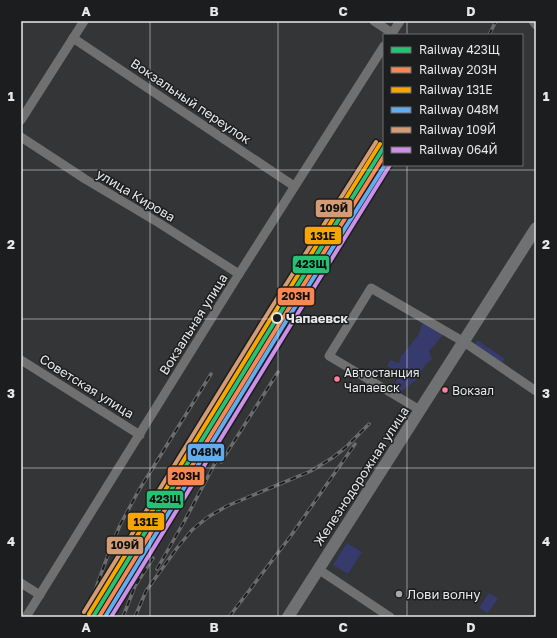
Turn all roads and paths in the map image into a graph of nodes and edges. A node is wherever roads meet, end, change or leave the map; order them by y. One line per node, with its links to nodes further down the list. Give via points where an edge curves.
1 (84, 21): 7 (street)
2 (374, 21): 6 (street)
3 (400, 21): 6 (street)
4 (533, 21): 5 (street)
5 (536, 25)
6 (392, 34)
7 (73, 38): 9 (street); 11 (street, Вокзальный переулок)
8 (383, 48): 11 (street, Вокзальная улица)
9 (21, 120)
10 (21, 137): 13 (street, улица Кирова)
11 (294, 186): 13 (street, Вокзальная улица)
12 (536, 228): 14 (main road, Железнодорожная улица)
13 (238, 274): 18 (street, Вокзальная улица)
14 (464, 342): 16 (street); 17 (main road, Железнодорожная улица); 17 (street, via 371,288 329,356)
15 (21, 360): 18 (street, Советская улица)
16 (536, 391)
17 (420, 410): 19 (main road, Железнодорожная улица)
18 (140, 435): 21 (street, Вокзальная улица)
19 (318, 570): 23 (main road, Железнодорожная улица); 24 (street)
20 (21, 583): 21 (street)
21 (40, 595): 22 (street, Вокзальная улица)
22 (26, 617)
23 (288, 617)
24 (390, 617)

